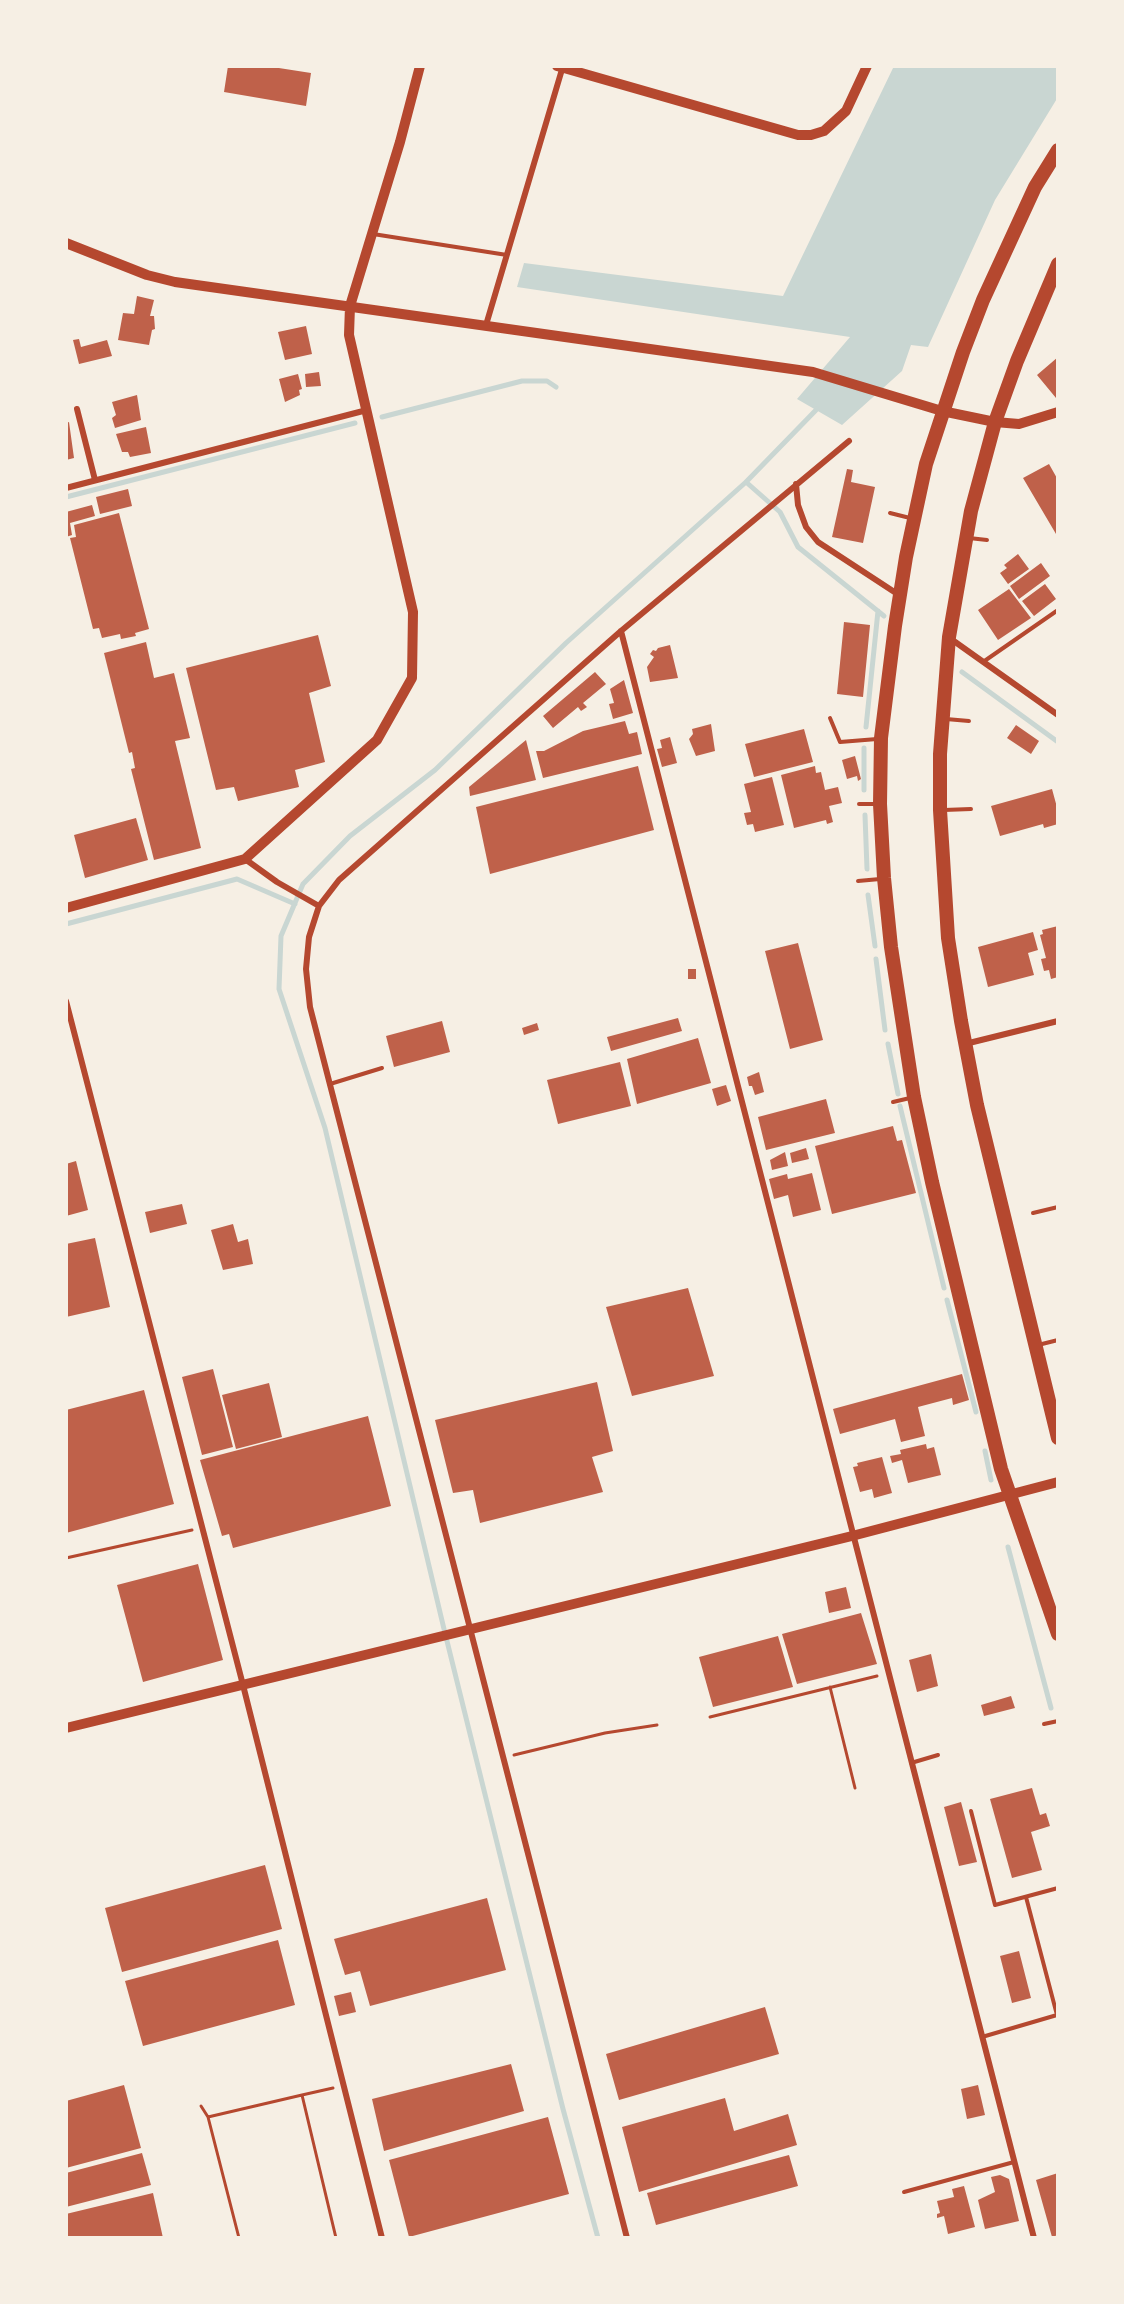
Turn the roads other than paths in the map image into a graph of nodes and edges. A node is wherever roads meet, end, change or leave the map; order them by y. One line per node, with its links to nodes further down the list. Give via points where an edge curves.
1 (420, 66): 5 (street)
2 (867, 66): 3 (street, via 841,117 824,131 811,135 798,135)
3 (561, 67): 7 (street)
4 (1058, 150): 13 (highway, via 1035,187 1003,254)
5 (372, 234): 7 (lane); 9 (street)
6 (66, 243): 9 (street, via 175,282)
7 (507, 255): 10 (street)
8 (1058, 264): 15 (highway)
9 (350, 306): 10 (street); 12 (street, via 349,335)
10 (486, 325): 13 (street, via 813,372)
11 (77, 409): 17 (street)
12 (367, 410): 17 (street); 38 (street, via 413,612 412,678 377,740)
13 (942, 411): 15 (street); 21 (highway)
14 (1058, 412): 15 (street, via 1019,424)
15 (995, 422): 22 (highway)
16 (849, 441): 18 (street)
17 (95, 480): 19 (street)
18 (795, 484): 24 (street, via 806,527 818,542); 26 (street)
19 (66, 488)
20 (890, 513): 21 (lane)
21 (914, 519): 24 (highway)
22 (965, 537): 23 (lane); 27 (highway)
23 (987, 540)
24 (899, 595): 33 (highway)
25 (1058, 610): 28 (lane)
26 (621, 631): 41 (street, via 339,880); 57 (street)
27 (949, 637): 28 (street); 31 (highway)
28 (983, 662): 29 (street)
29 (1058, 716)
30 (830, 718): 33 (lane, via 840,742)
31 (942, 719): 32 (lane); 37 (highway)
32 (969, 721)
33 (881, 738): 35 (highway)
34 (859, 804): 35 (lane)
35 (880, 804): 39 (highway)
36 (971, 809): 37 (lane)
37 (940, 810): 45 (highway, via 948,938)
38 (245, 859): 41 (street); 42 (street)
39 (884, 878): 40 (lane); 48 (highway)
40 (858, 881)
41 (319, 906): 47 (street, via 309,937 306,969 310,1007)
42 (66, 908)
43 (66, 1002): 60 (street)
44 (1058, 1021): 45 (street)
45 (965, 1044): 53 (highway)
46 (382, 1068): 47 (lane)
47 (330, 1084): 58 (street)
48 (914, 1097): 49 (lane); 56 (highway)
49 (893, 1102)
50 (1058, 1207): 51 (lane)
51 (1033, 1213)
52 (1058, 1340): 53 (lane)
53 (1035, 1346): 54 (highway)
54 (1058, 1438)
55 (1058, 1482): 56 (street)
56 (1009, 1495): 57 (street); 59 (highway)
57 (852, 1536): 58 (street); 65 (street)
58 (471, 1630): 60 (street); 73 (street)
59 (1058, 1635)
60 (243, 1685): 63 (street); 72 (street)
61 (1058, 1721): 62 (lane)
62 (1044, 1724)
63 (66, 1728)
64 (938, 1755): 65 (lane)
65 (910, 1763): 69 (street)
66 (971, 1811): 68 (lane, via 995,1905)
67 (1058, 1888): 68 (lane)
68 (1026, 1897): 69 (lane, via 1057,2015)
69 (981, 2037): 70 (street)
70 (1014, 2162): 71 (lane); 74 (street)
71 (903, 2192)
72 (382, 2238)
73 (627, 2238)
74 (1034, 2238)

